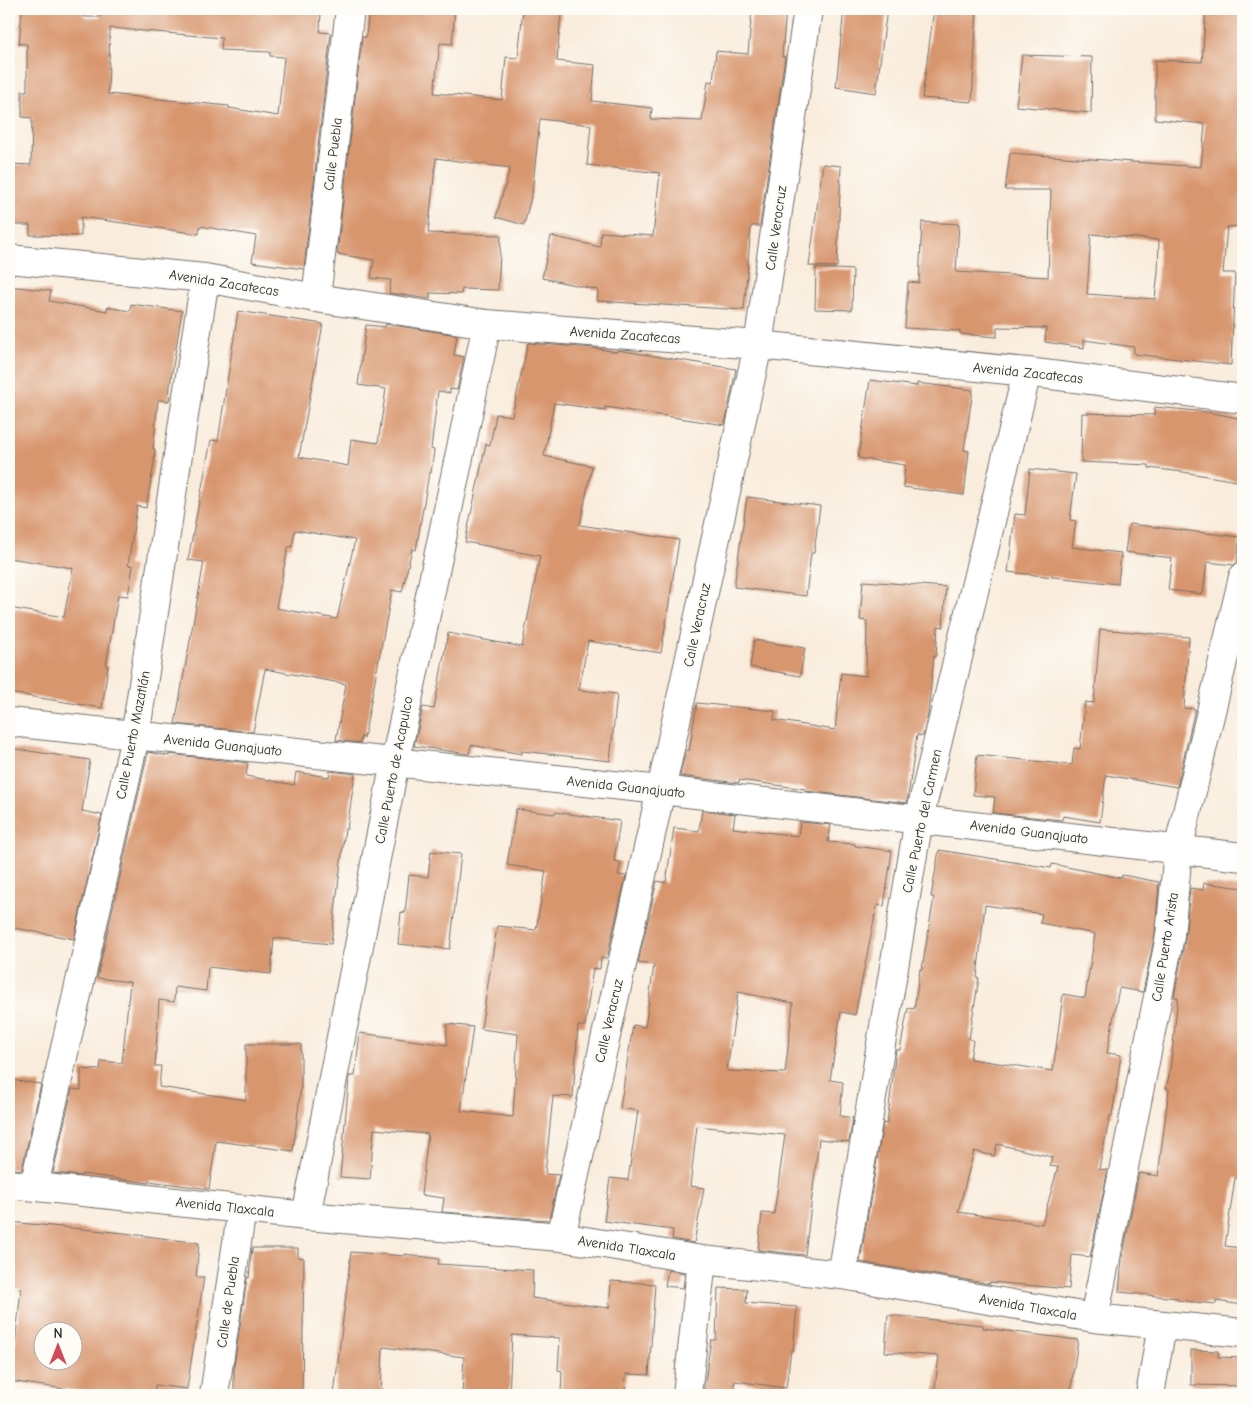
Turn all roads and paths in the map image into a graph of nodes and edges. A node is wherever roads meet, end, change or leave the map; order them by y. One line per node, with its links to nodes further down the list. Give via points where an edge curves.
1 (350, 9): 5 (street, Calle Puebla)
2 (808, 9): 7 (street, Calle Veracruz)
3 (9, 259): 4 (street, Avenida Zacatecas)
4 (205, 278): 5 (street, Avenida Zacatecas); 12 (street, Calle Puerto Mazatlán)
5 (316, 298): 6 (street, Avenida Zacatecas)
6 (487, 324): 7 (street, Avenida Zacatecas); 13 (street, Calle Puerto de Acapulco)
7 (758, 345): 8 (street, Avenida Zacatecas); 14 (street, Calle Veracruz)
8 (1027, 372): 9 (street, Avenida Zacatecas); 15 (street, Calle Puerto del Carmen)
9 (1243, 399)
10 (1243, 577): 16 (street, Calle Puerto Arista)
11 (9, 722): 12 (street, Avenida Guanajuato)
12 (135, 737): 13 (street, Avenida Guanajuato); 18 (street, Calle Puerto Mazatlán)
13 (396, 762): 14 (street, Avenida Guanajuato); 20 (street, Calle Puerto de Acapulco)
14 (661, 790): 15 (street, Avenida Guanajuato); 21 (street, Calle Veracruz)
15 (920, 820): 16 (street, Avenida Guanajuato); 23 (street, Calle Puerto del Carmen)
16 (1178, 850): 17 (street, Avenida Guanajuato); 24 (street, Calle Puerto Arista, via 1170,936)
17 (1243, 857)
18 (21, 1185): 19 (street, Avenida Tlaxcala)
19 (242, 1209): 20 (street, Avenida Tlaxcala); 27 (street, Calle de Puebla)
20 (306, 1216): 21 (street, Avenida Tlaxcala)
21 (561, 1237): 22 (street, Avenida Tlaxcala)
22 (702, 1260): 23 (street, Avenida Tlaxcala); 28 (street)
23 (842, 1275): 24 (street, Avenida Tlaxcala)
24 (1094, 1318): 25 (street, Avenida Tlaxcala)
25 (1162, 1325): 26 (street, Avenida Tlaxcala); 29 (street)
26 (1243, 1333)
27 (214, 1395)
28 (687, 1395)
29 (1150, 1395)

